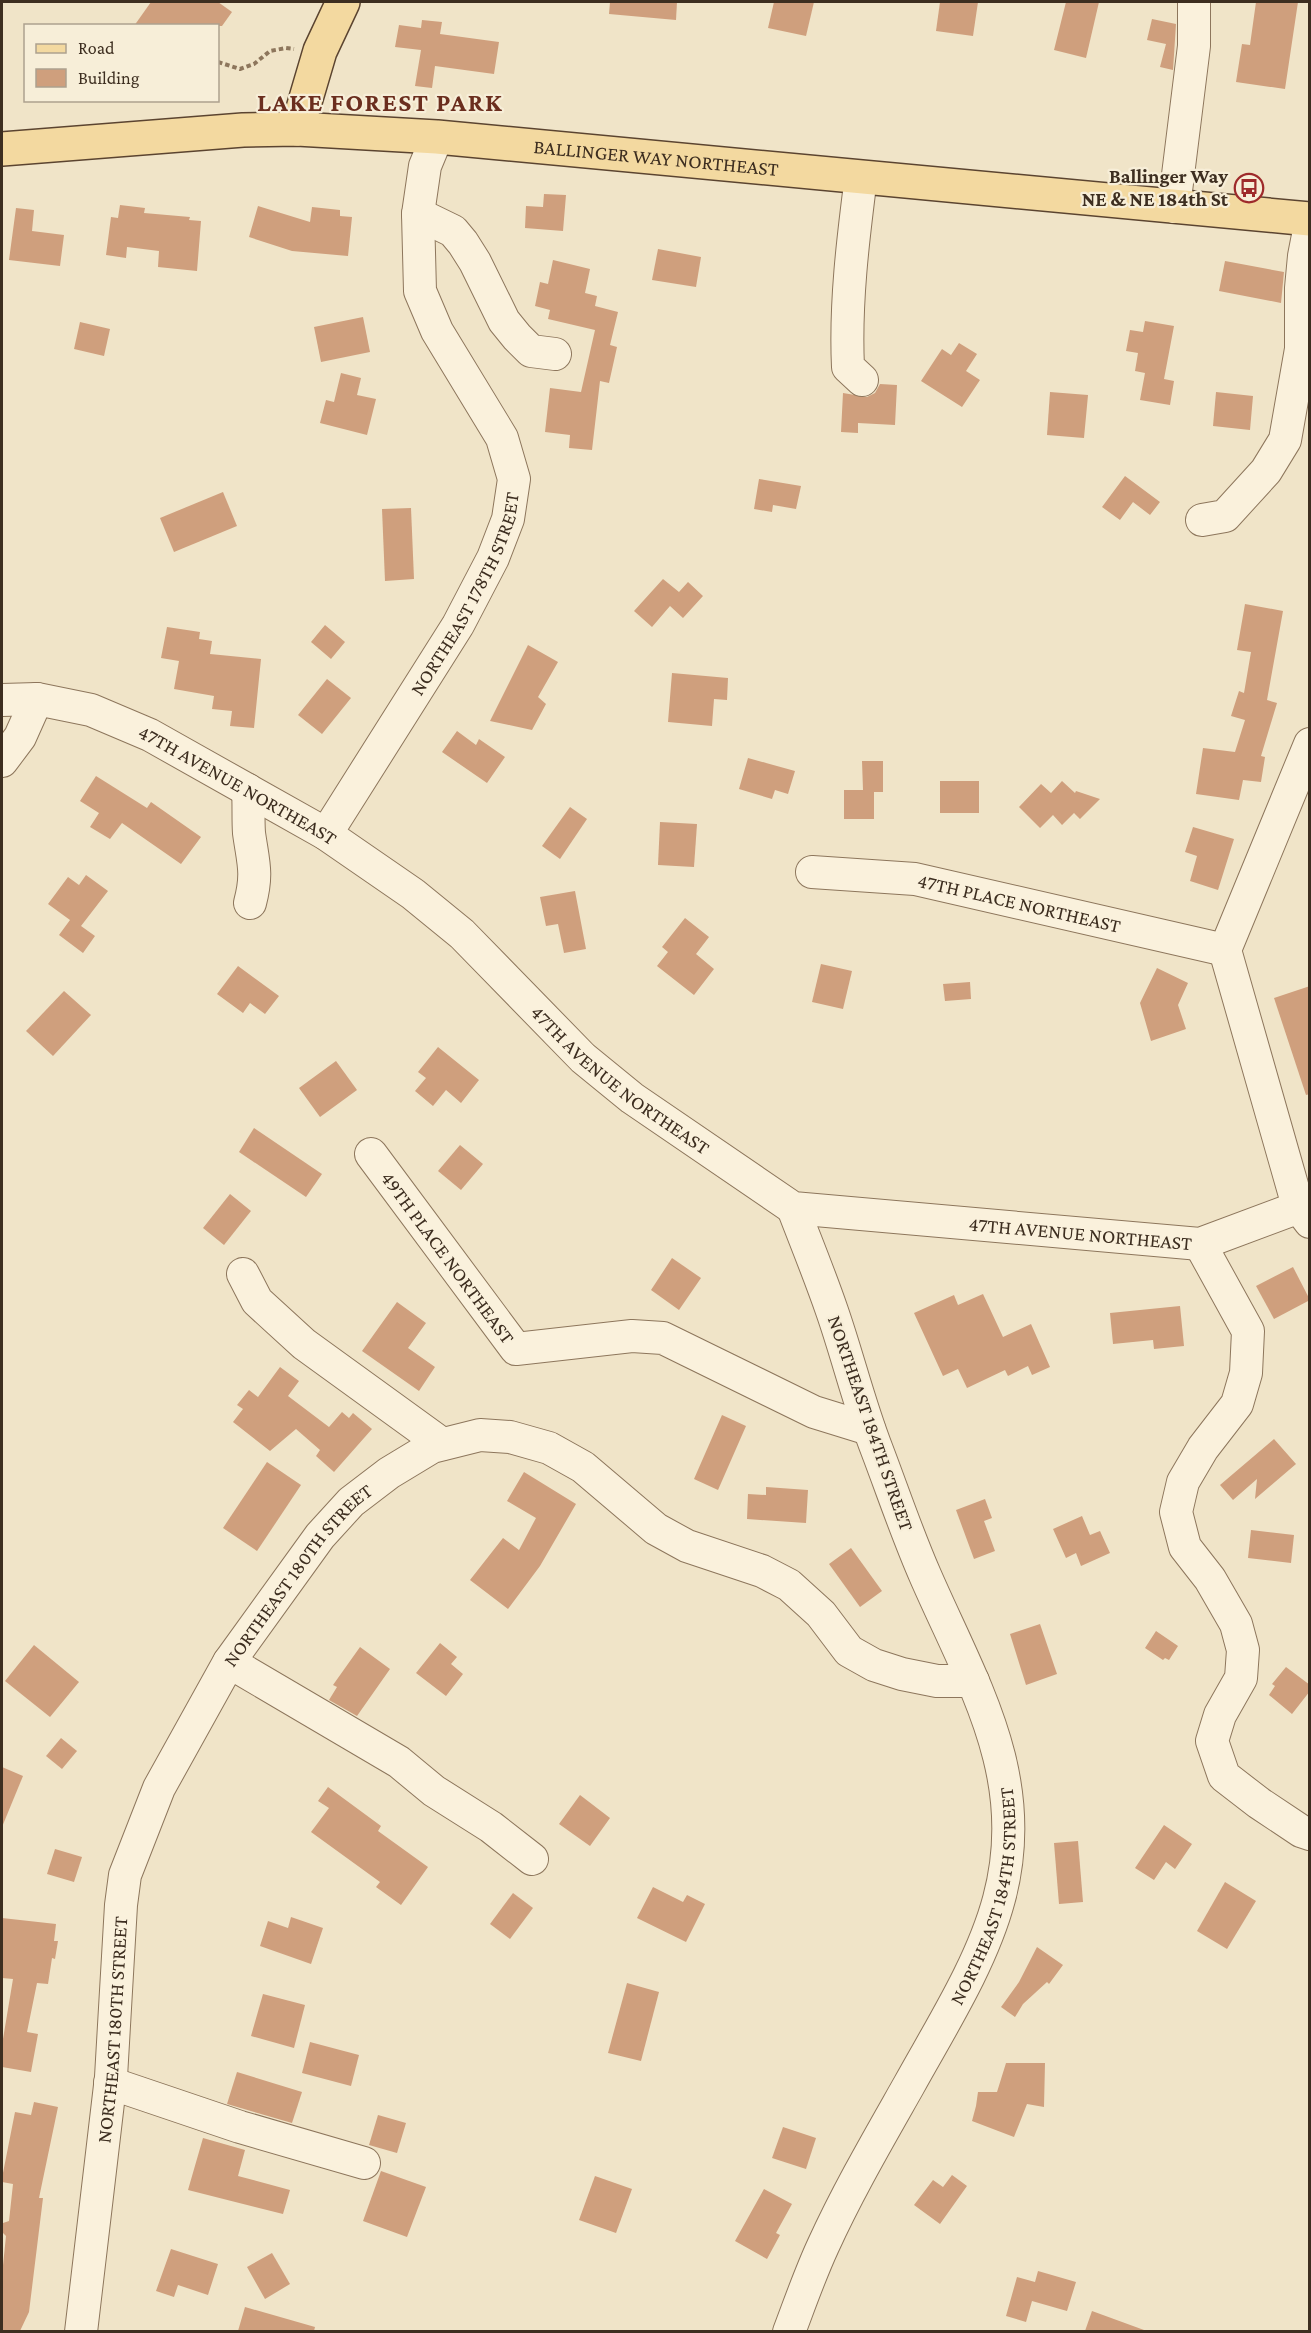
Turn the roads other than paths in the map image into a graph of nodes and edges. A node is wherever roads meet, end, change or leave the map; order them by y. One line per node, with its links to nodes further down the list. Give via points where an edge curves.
1 (343, 2): 3 (main road, via 320,51)
2 (1194, 2): 7 (street, via 1194,46)
3 (297, 129): 4 (main road, BALLINGER WAY NORTHEAST); 5 (main road, BALLINGER WAY NORTHEAST)
4 (437, 137): 6 (main road, BALLINGER WAY NORTHEAST); 8 (street, NORTHEAST 178TH STREET, via 425,166)
5 (2, 149)
6 (861, 177): 7 (main road, BALLINGER WAY NORTHEAST); 12 (street, via 846,339 848,367)
7 (1174, 207): 9 (main road, BALLINGER WAY NORTHEAST)
8 (418, 214): 11 (street, via 453,231 517,337 531,351); 19 (street, NORTHEAST 178TH STREET, via 420,291 437,331 502,438 514,479 508,519 463,616)
9 (1310, 219)
10 (1310, 225): 13 (street, via 1302,277 1301,349 1285,441 1266,471 1225,516)
11 (555, 354)
12 (862, 380)
13 (1202, 520)
14 (37, 699): 15 (street, 47TH AVENUE NORTHEAST); 17 (street, via 20,737); 18 (street, 47TH AVENUE NORTHEAST, via 90,710 150,735)
15 (2, 700)
16 (1310, 744): 22 (street)
17 (2, 760)
18 (248, 790): 19 (street, 47TH AVENUE NORTHEAST); 21 (street, via 249,832 256,868)
19 (326, 834): 24 (street, 47TH AVENUE NORTHEAST, via 413,894 462,934 583,1058 632,1098)
20 (812, 872): 22 (street, 47TH PLACE NORTHEAST, via 915,879)
21 (249, 903)
22 (1225, 950): 25 (street)
23 (371, 1154): 28 (street, 49TH PLACE NORTHEAST, via 516,1349 632,1336 663,1338 814,1412)
24 (793, 1208): 26 (street, 47TH AVENUE NORTHEAST); 28 (street, NORTHEAST 184TH STREET, via 832,1312)
25 (1306, 1210): 26 (street, 47TH AVENUE NORTHEAST)
26 (1200, 1244): 32 (street, via 1248,1331 1246,1373 1237,1404 1183,1482 1176,1512 1185,1547 1210,1579 1236,1624 1243,1650 1241,1678 1220,1715 1212,1741 1224,1776)
27 (243, 1274): 29 (street, via 257,1301 304,1344)
28 (869, 1429): 31 (street, NORTHEAST 184TH STREET, via 923,1572)
29 (442, 1444): 30 (street, NORTHEAST 180TH STREET, via 390,1473 351,1502 320,1536); 31 (street, NORTHEAST 180TH STREET, via 480,1435 510,1437 549,1448 583,1467 656,1529 687,1546 762,1571 789,1585 821,1614 849,1651 874,1665 937,1681)
30 (229, 1662): 33 (street, via 399,1762); 34 (street, NORTHEAST 180TH STREET, via 159,1788 125,1875)
31 (973, 1681): 37 (street, NORTHEAST 184TH STREET, via 992,1729 1010,1808 1009,1861 998,1903 961,1988 849,2193)
32 (1310, 1834)
33 (532, 1859)
34 (110, 2083): 35 (street); 36 (street, NORTHEAST 180TH STREET)
35 (364, 2163)
36 (81, 2331)
37 (789, 2331)

